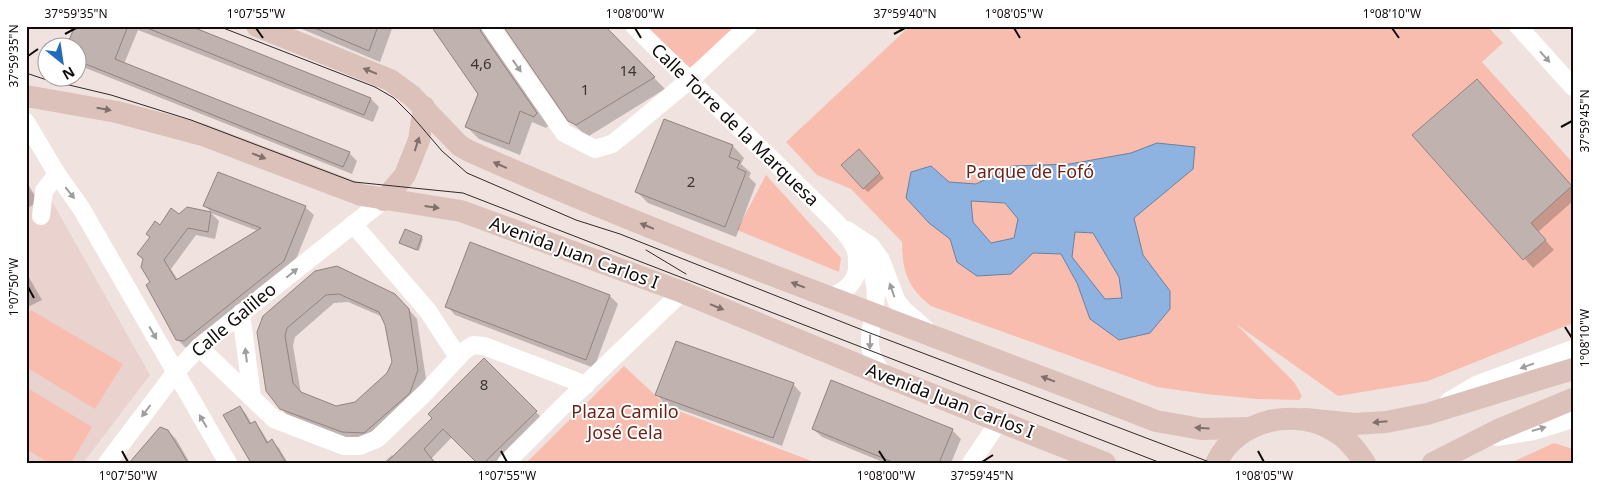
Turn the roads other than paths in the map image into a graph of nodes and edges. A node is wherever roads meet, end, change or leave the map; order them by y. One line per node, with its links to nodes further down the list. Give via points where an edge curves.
1 (258, 26): 9 (main road, one-way to 1, via 390,80)
2 (490, 26): 6 (street, one-way to 6, via 564,133 595,149 612,144)
3 (634, 26): 6 (street, Calle Torre de la Marquesa)
4 (748, 26): 6 (street)
5 (1518, 26): 7 (street, one-way to 7)
6 (688, 80): 14 (street, Calle Torre de la Marquesa)
7 (1573, 87)
8 (26, 96): 12 (main road, Avenida Juan Carlos I, one-way to 12, via 117,112 203,135 361,195)
9 (424, 107): 12 (main road, one-way to 9, via 408,170 419,140); 18 (main road, one-way to 9, via 553,188 469,151 450,137)
10 (26, 122): 11 (street)
11 (57, 174): 13 (street, via 44,191); 26 (street, one-way to 26, via 81,208)
12 (384, 200): 15 (street, Calle Galileo); 17 (main road, Avenida Juan Carlos I, one-way to 17, via 461,212)
13 (41, 216)
14 (836, 223): 16 (street, Calle Torre de la Marquesa); 21 (street, Calle Torre de la Marquesa, one-way to 14, via 897,302 881,260 871,246)
15 (353, 224): 19 (street, Calle Galileo, one-way to 15); 24 (street, via 428,311)
16 (855, 247): 18 (street, via 858,268 854,282); 20 (street, Calle Torre de la Marquesa, via 874,279 876,300)
17 (682, 292): 27 (main road, Avenida Juan Carlos I, one-way to 27); 28 (street)
18 (831, 297): 20 (main road)
19 (241, 313): 22 (street, Calle Galileo); 29 (street, one-way to 19)
20 (873, 313): 21 (main road); 27 (street, Calle Torre de la Marquesa, one-way to 27, via 870,352)
21 (937, 337): 35 (main road, one-way to 21, via 1201,429 1156,421)
22 (199, 347): 26 (street, Calle Galileo); 29 (street)
23 (1573, 349): 31 (street, one-way to 31, via 1476,385)
24 (458, 357): 28 (street, via 473,345 484,346); 29 (street, via 377,439 360,446 344,446 274,419)
25 (1573, 369): 31 (main road)
26 (175, 373): 39 (street, Calle Galileo, one-way to 39); 40 (street, one-way to 26)
27 (885, 376): 34 (main road, Avenida Juan Carlos I)
28 (586, 385): 41 (street)
29 (252, 398)
30 (1573, 399): 36 (main road)
31 (1427, 414): 32 (main road, one-way to 32, via 1355,424)
32 (1305, 419): 35 (main road, via 1274,419); 44 (main road, via 1336,431)
33 (1573, 419): 36 (street, one-way to 33, via 1534,431)
34 (1000, 420): 37 (main road, Avenida Juan Carlos I); 42 (street)
35 (1251, 428): 38 (main road)
36 (1474, 441): 45 (main road)
37 (1089, 458): 43 (main road, Avenida Juan Carlos I)
38 (1214, 459)
39 (106, 463)
40 (228, 463)
41 (506, 463)
42 (971, 463)
43 (1105, 463)
44 (1365, 463)
45 (1433, 463)

